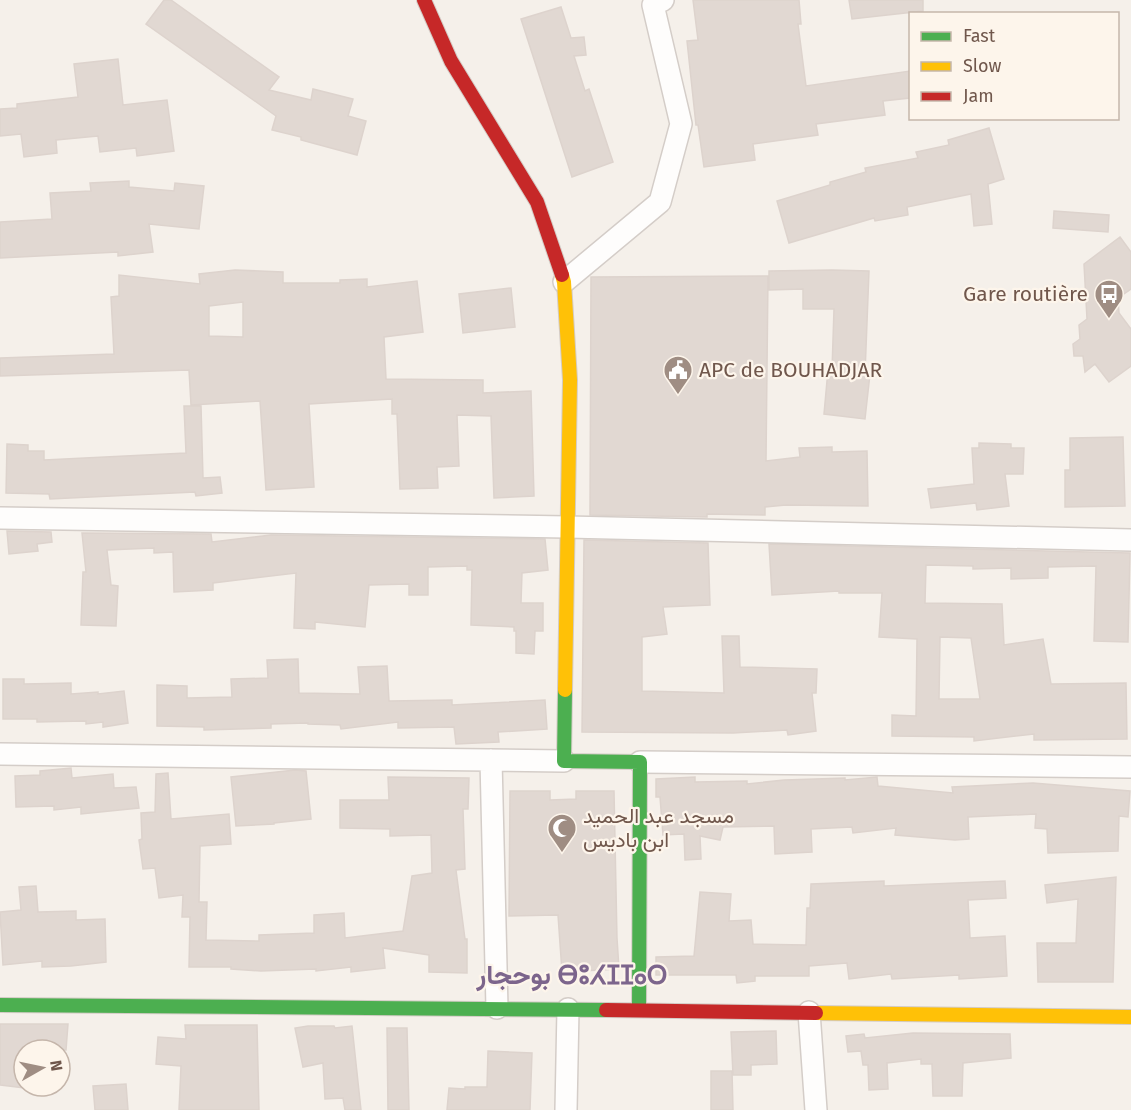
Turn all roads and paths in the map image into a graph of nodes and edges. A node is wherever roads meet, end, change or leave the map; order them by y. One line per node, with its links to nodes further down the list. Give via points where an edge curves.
1 (424, 0): 3 (main road, via 451,61 537,202)
2 (663, 0): 3 (street, via 653,5 681,124 660,202)
3 (564, 282): 5 (main road, via 570,380)
4 (0, 518): 5 (street)
5 (567, 526): 6 (street); 9 (main road)
6 (1131, 540)
7 (0, 754): 8 (street)
8 (491, 760): 9 (street); 13 (street)
9 (564, 760): 10 (main road)
10 (640, 762): 11 (street); 15 (main road)
11 (1131, 767)
12 (0, 1005): 13 (main road)
13 (497, 1008): 14 (main road)
14 (568, 1009): 15 (main road); 18 (street)
15 (639, 1010): 16 (main road)
16 (809, 1012): 17 (main road); 19 (street)
17 (1131, 1017)
18 (566, 1110)
19 (816, 1110)

